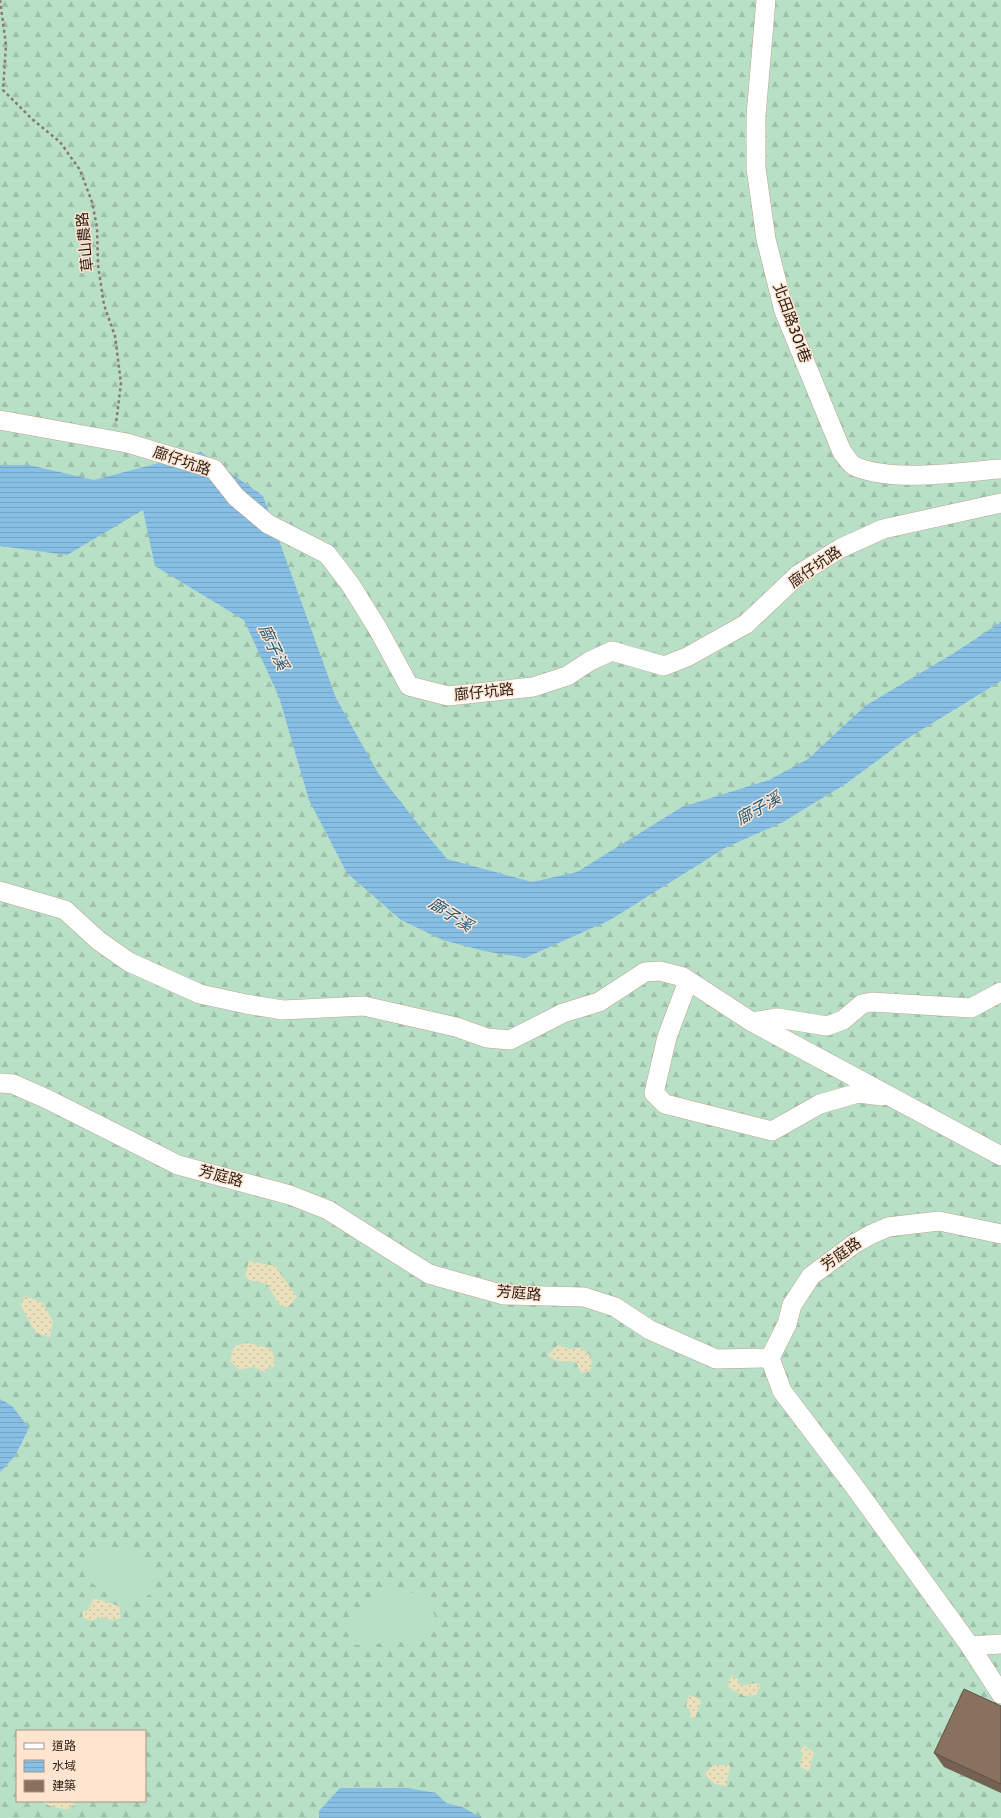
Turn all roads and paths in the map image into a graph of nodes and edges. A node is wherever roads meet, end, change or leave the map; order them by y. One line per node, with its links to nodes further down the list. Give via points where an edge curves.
1 (0, 0): 4 (path, 草山農路, via 6,45 3,90 60,142 80,170 92,202 97,227 98,266 104,305 115,336 121,383)
2 (766, 0): 5 (street, 北田路301巷, via 756,116 756,168 766,239 784,311 842,452 853,465 884,474 927,475)
3 (0, 420): 4 (street, 廍仔坑路)
4 (114, 441): 6 (street, 廍仔坑路, via 214,469 236,497 268,524 327,554 350,584 409,686 448,696 533,687 567,676 612,651 664,666 686,657 746,624 799,574 841,548 883,529)
5 (1001, 469)
6 (1001, 503)
7 (0, 891): 8 (street, via 64,910 99,941 129,962 200,994 283,1010 364,1006 456,1027 487,1038 510,1040 563,1013 599,1002 646,972 660,971)
8 (688, 981): 10 (street); 12 (street, via 667,1037 654,1093 665,1104 772,1131 820,1104 858,1093)
9 (1001, 992): 10 (street, via 971,1008 872,1002 862,1004 843,1020 827,1026 777,1018)
10 (752, 1022): 12 (street)
11 (0, 1083): 15 (street, 芳庭路, via 13,1084 48,1099 178,1165 290,1195 328,1210 429,1274 504,1295 584,1297 615,1307 650,1330 716,1359)
12 (893, 1098): 13 (street)
13 (1001, 1156)
14 (1001, 1234): 15 (street, 芳庭路, via 940,1221 888,1227 870,1235 811,1276 792,1305 787,1324)
15 (770, 1358): 17 (street, via 782,1391)
16 (1001, 1644): 17 (street)
17 (970, 1646): 18 (street)
18 (1001, 1694)

